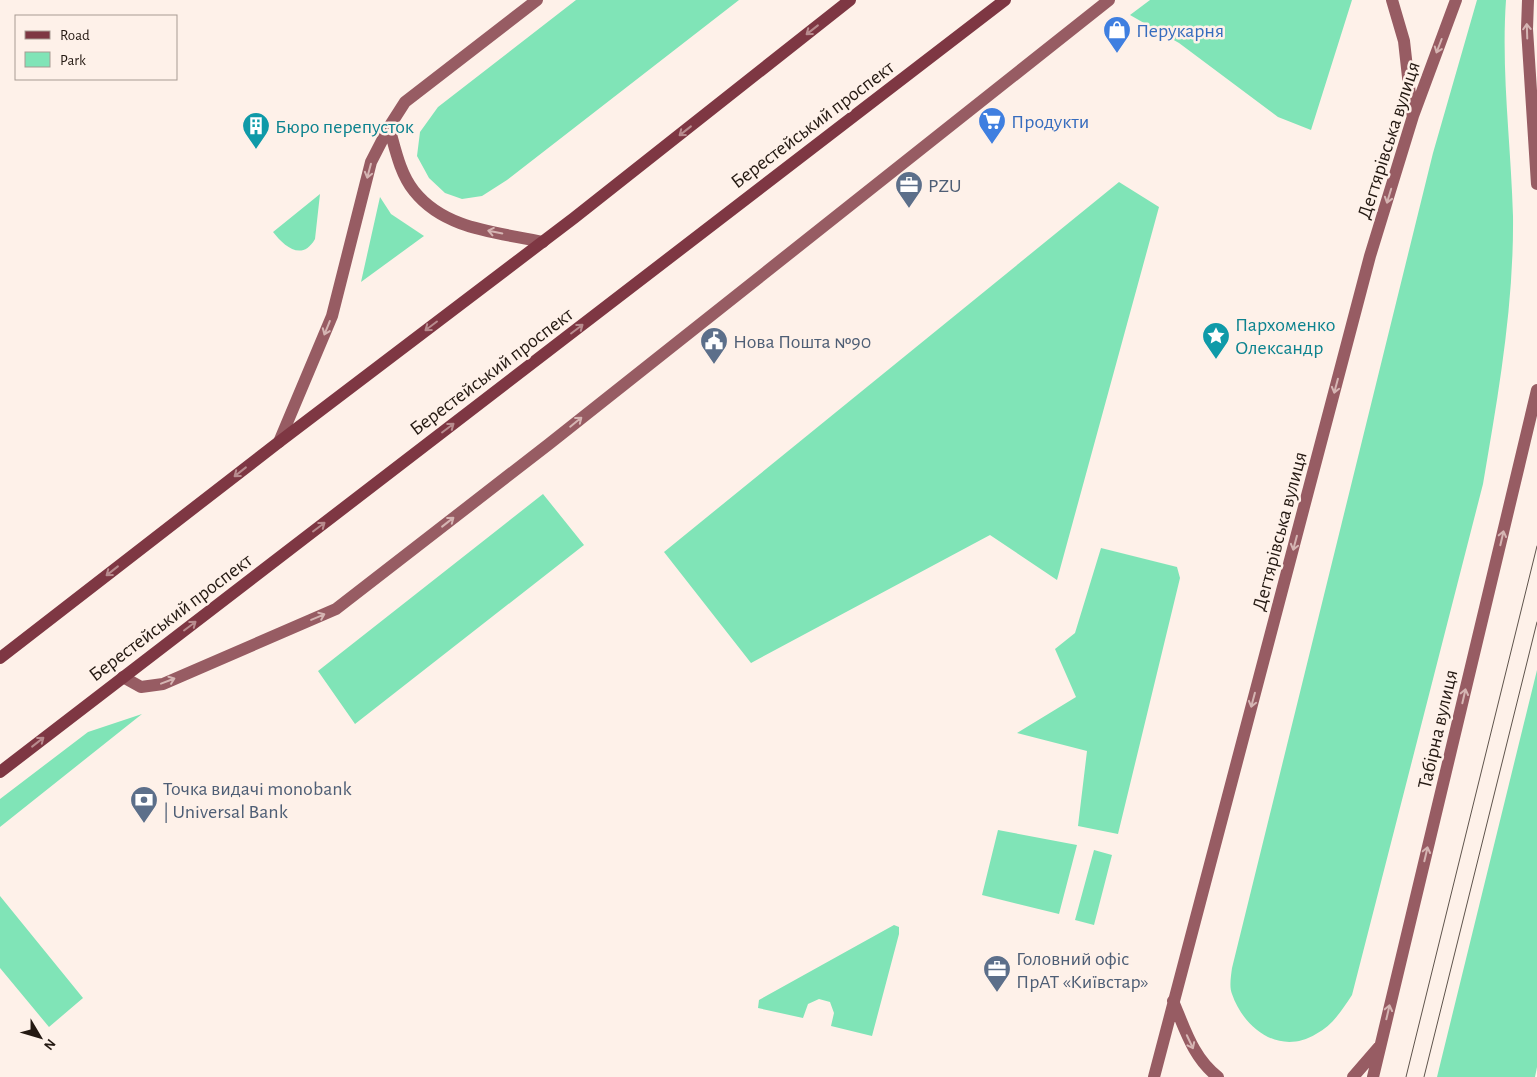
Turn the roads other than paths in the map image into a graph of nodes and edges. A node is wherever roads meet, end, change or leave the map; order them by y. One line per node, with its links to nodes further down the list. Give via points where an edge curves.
1 (537, 0): 9 (main road, via 405,102)
2 (850, 0): 11 (main road, one-way to 11)
3 (1005, 0): 15 (main road, Берестейський проспект, one-way to 3)
4 (1109, 0): 15 (main road, one-way to 4, via 141,687 163,684 336,609)
5 (1392, 0): 8 (main road, via 1404,42)
6 (1456, 0): 8 (main road, Дегтярівська вулиця, one-way to 8)
7 (1528, 0): 10 (main road, one-way to 7)
8 (1413, 116): 17 (main road, Дегтярівська вулиця, one-way to 17, via 1370,256)
9 (389, 127): 11 (main road, one-way to 9, via 458,224 431,208 413,190 398,159); 13 (main road, one-way to 13, via 371,162 332,316)
10 (1537, 184)
11 (543, 242): 13 (main road, one-way to 13)
12 (1537, 390): 18 (main road, Табірна вулиця, one-way to 12)
13 (279, 442): 14 (main road, one-way to 14)
14 (0, 658)
15 (123, 677): 16 (main road, Берестейський проспект, one-way to 15)
16 (0, 772)
17 (1173, 1001): 19 (main road, Дегтярівська вулиця); 20 (main road, one-way to 20, via 1192,1047)
18 (1381, 1045): 21 (main road); 22 (main road, Табірна вулиця)
19 (1154, 1077)
20 (1218, 1077)
21 (1353, 1077)
22 (1373, 1077)

